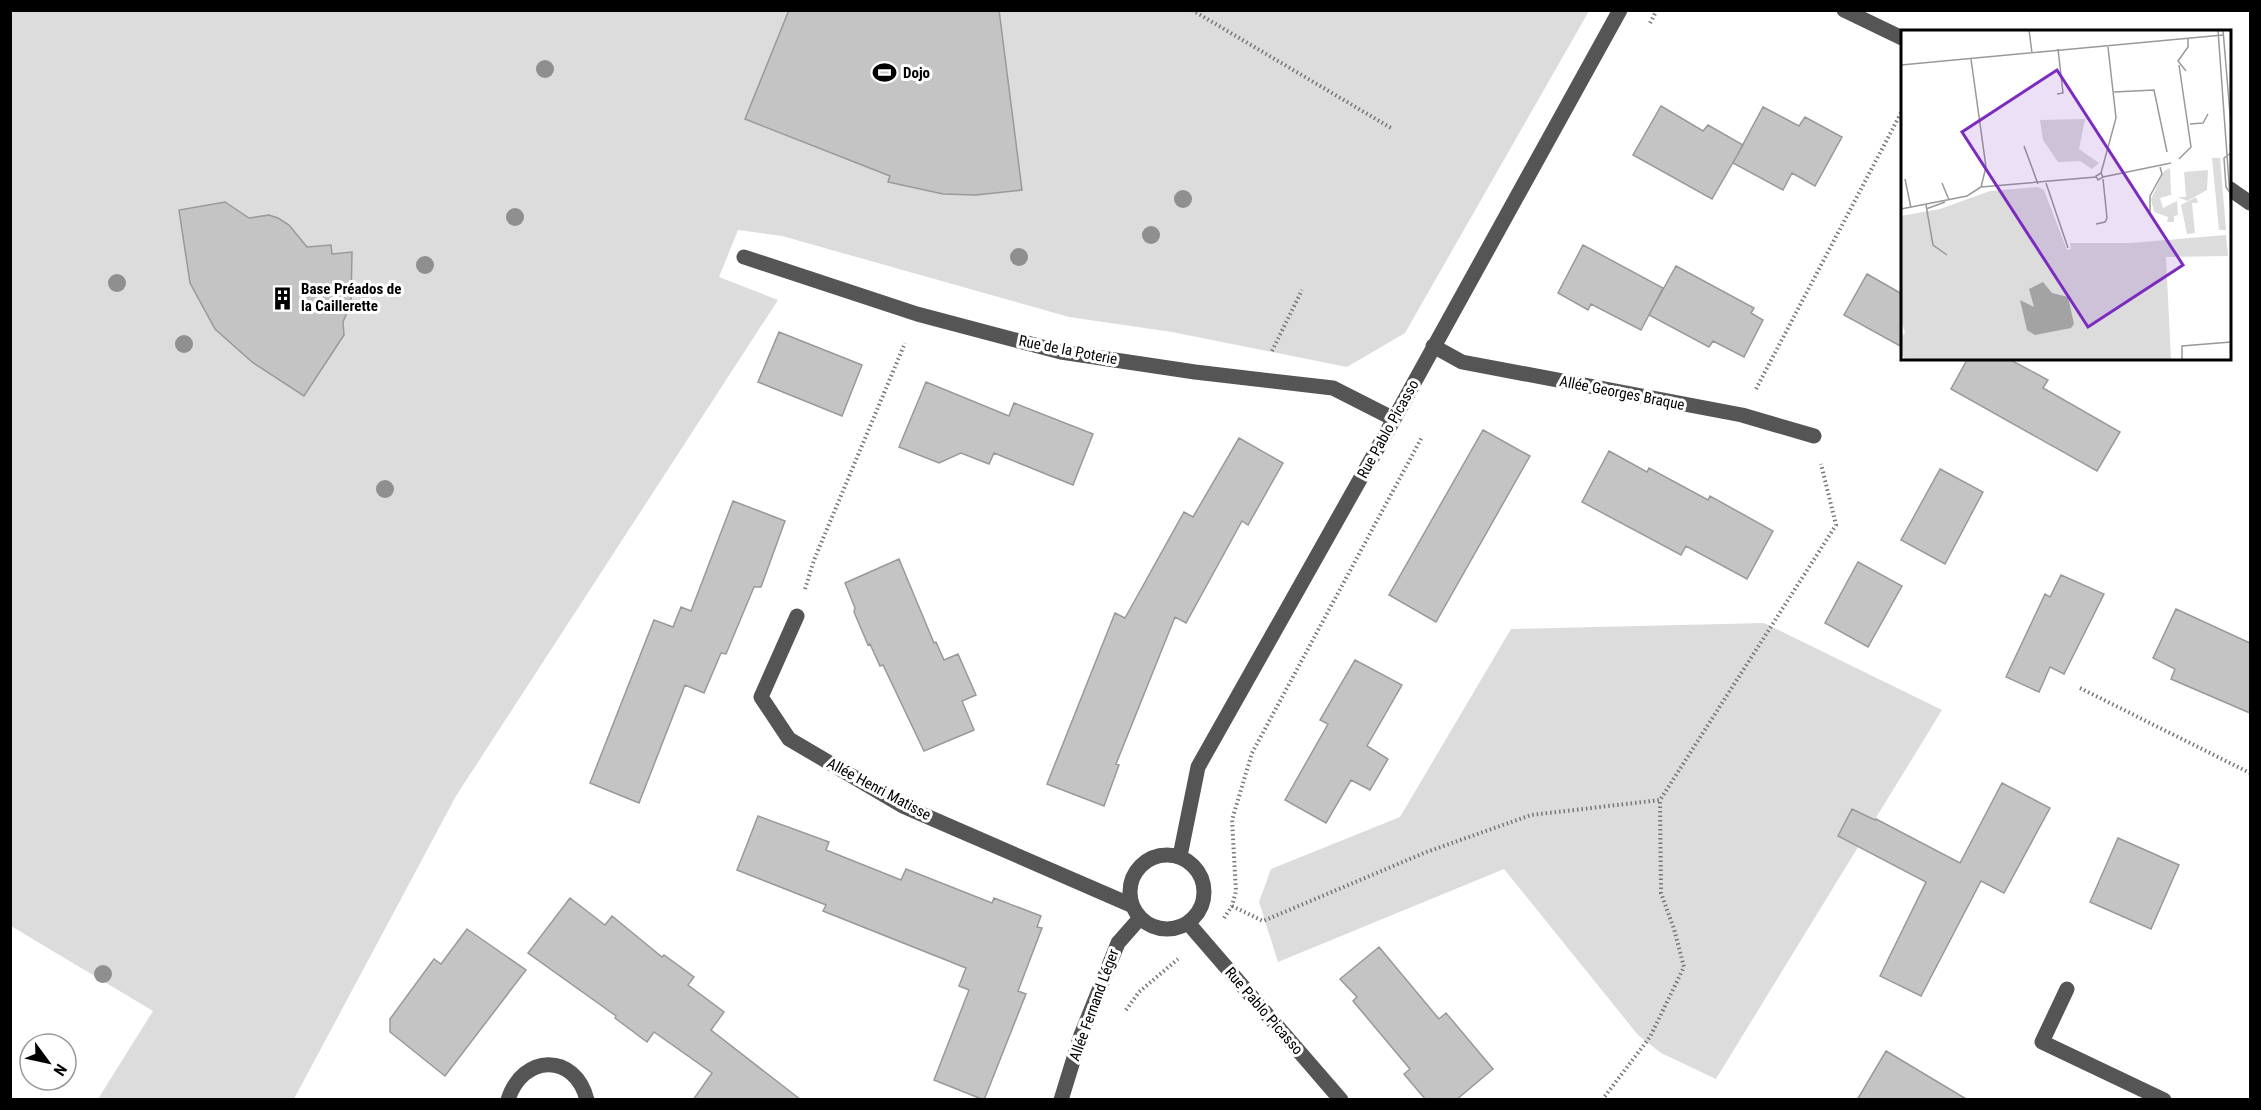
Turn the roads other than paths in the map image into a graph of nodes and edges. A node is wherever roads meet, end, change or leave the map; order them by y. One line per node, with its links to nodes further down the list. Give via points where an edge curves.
1 (1620, 10): 7 (street, Rue Pablo Picasso)
2 (1844, 10): 3 (street)
3 (1901, 38)
4 (2231, 190): 5 (street)
5 (2250, 203)
6 (744, 257): 8 (street, Rue de la Poterie, via 917,314 1061,352 1334,388)
7 (1433, 346): 8 (street, Rue Pablo Picasso); 9 (street, Allée Georges Braque, via 1462,362 1742,416)
8 (1394, 419): 11 (street, Rue Pablo Picasso, via 1198,767)
9 (1814, 435)
10 (797, 616): 12 (street, Allée Henri Matisse, via 761,697 789,739 903,806)
11 (1180, 856): 12 (street, via 1158,855 1144,862 1134,873 1129,891); 14 (street, via 1202,878 1204,896 1197,914)
12 (1131, 905): 13 (street)
13 (1140, 918): 14 (street, via 1164,930); 18 (street, Allée Fernand Léger, via 1118,943)
14 (1188, 923): 19 (street, Rue Pablo Picasso)
15 (2067, 989): 20 (street, via 2042,1042)
16 (508, 1100): 17 (street, via 519,1077 530,1069 549,1065 578,1078)
17 (587, 1100)
18 (1061, 1100)
19 (1341, 1100)
20 (2164, 1100)

